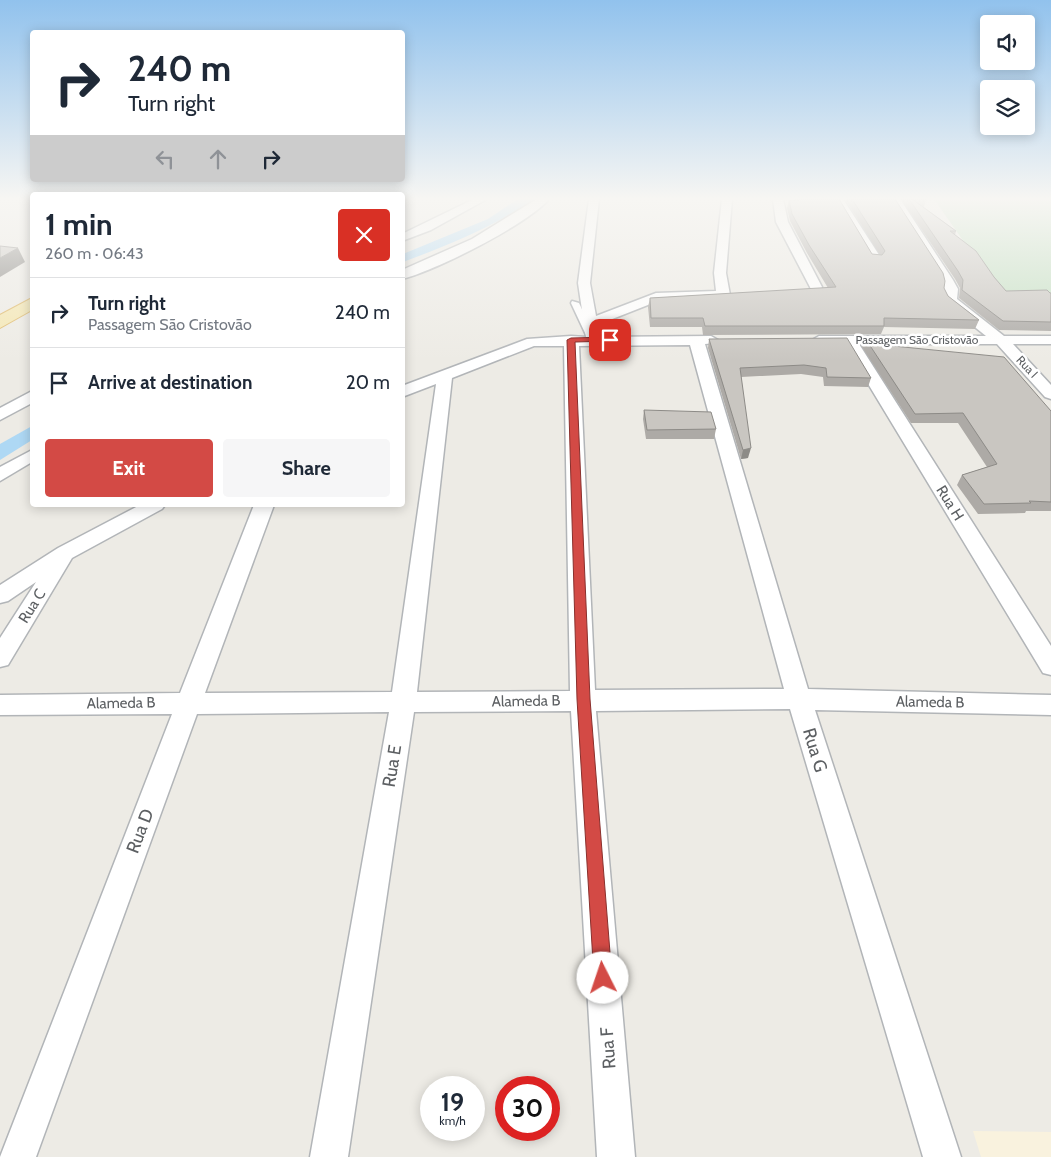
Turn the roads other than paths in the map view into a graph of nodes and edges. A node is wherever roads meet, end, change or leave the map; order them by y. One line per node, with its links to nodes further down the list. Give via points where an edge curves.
1 (454, 253): 8 (street)
2 (587, 253): 12 (street, Rua F, via 584,282)
3 (722, 253): 12 (street, via 723,295 656,297)
4 (798, 253): 9 (street)
5 (872, 253): 7 (street)
6 (931, 253): 21 (street, Rua I, via 948,280 951,301)
7 (875, 258)
8 (405, 274)
9 (816, 287)
10 (575, 303): 15 (lane)
11 (30, 304): 13 (main road)
12 (590, 322): 15 (street, Rua F)
13 (0, 323)
14 (30, 323): 22 (main road)
15 (582, 340): 16 (street); 23 (street, via 532,342); 36 (street, Rua F)
16 (696, 340): 17 (street); 37 (street, Rua G)
17 (725, 340)
18 (801, 340): 19 (street, Passagem São Cristovão)
19 (849, 340): 21 (street, Passagem São Cristovão); 35 (street, Rua H)
20 (1051, 340): 21 (street, Passagem São Cristovão)
21 (1002, 341): 25 (street, Rua I)
22 (0, 342)
23 (445, 374): 24 (street); 39 (street, Rua E)
24 (405, 391)
25 (1051, 394)
26 (30, 397): 27 (street)
27 (0, 415)
28 (30, 456): 29 (street)
29 (0, 475)
30 (150, 507): 32 (street)
31 (263, 507): 38 (street, Rua D)
32 (65, 554): 33 (street); 34 (street, Rua C)
33 (0, 595)
34 (0, 658)
35 (1051, 666)
36 (583, 699): 37 (street, Alameda B); 39 (street, Alameda B); 44 (street, Rua F)
37 (799, 699): 41 (street, Alameda B); 45 (street, Rua G)
38 (188, 702): 39 (street, Alameda B); 40 (street, Alameda B); 42 (street, Rua D)
39 (403, 703): 43 (street, Rua E)
40 (0, 705)
41 (1051, 705)
42 (17, 1157)
43 (328, 1157)
44 (616, 1157)
45 (942, 1157)

